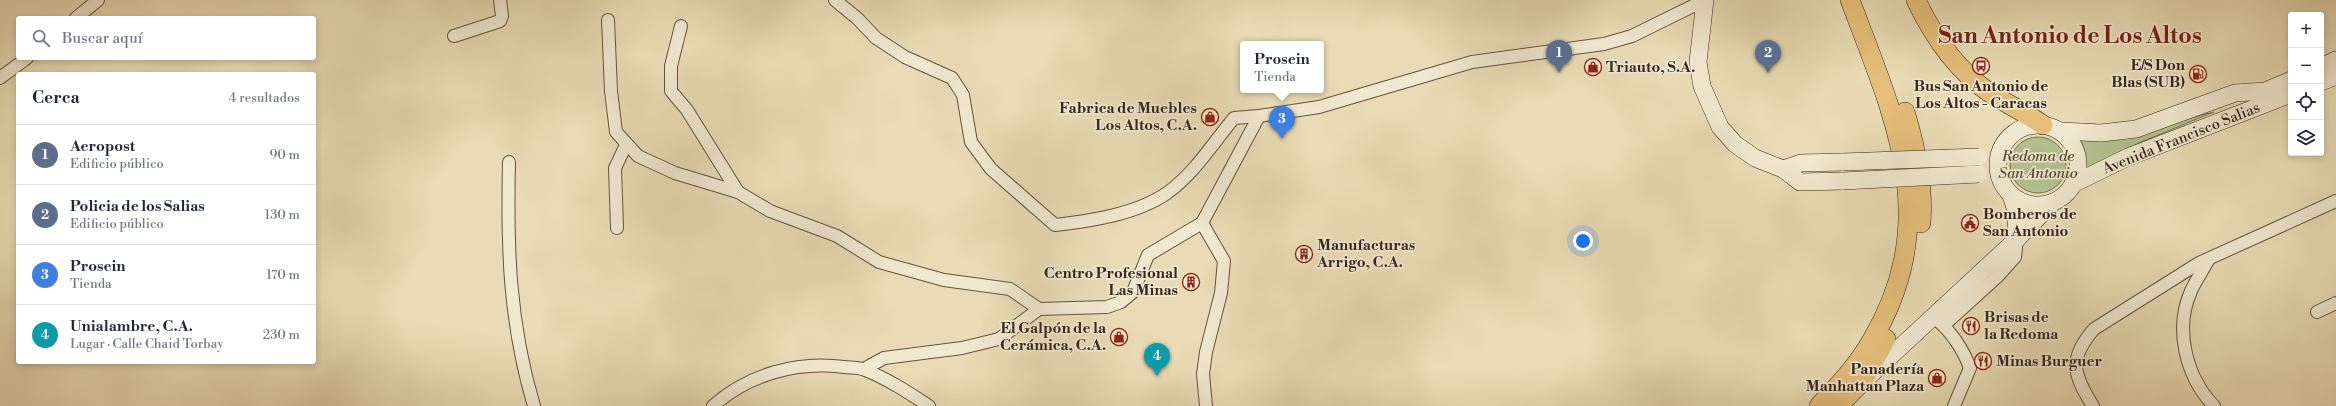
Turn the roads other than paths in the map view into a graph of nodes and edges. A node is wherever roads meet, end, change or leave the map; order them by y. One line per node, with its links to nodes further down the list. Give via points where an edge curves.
1 (98, 0): 8 (street)
2 (500, 0): 11 (street, via 500,21)
3 (835, 0): 20 (street, via 876,38 905,57 952,78 962,95 972,142 991,169 1055,225 1088,221 1132,209 1166,193 1193,169 1234,118)
4 (1705, 0): 20 (street, via 1632,36 1604,44 1472,62 1319,107); 25 (street, via 1698,62 1709,106 1720,127 1735,144 1755,158)
5 (1850, 0): 46 (main road, via 1889,100 1901,147 1910,218 1901,278 1887,312 1872,341 1845,378)
6 (1864, 0): 41 (main road, via 1901,100 1916,150 1922,196 1922,220 1912,283)
7 (1916, 0): 21 (main road, via 1930,29 1957,64 1990,92)
8 (78, 16)
9 (608, 20): 22 (street, via 611,91 616,132)
10 (681, 26): 28 (street, via 671,66 671,91 687,110)
11 (454, 36)
12 (23, 60): 16 (street)
13 (2336, 60): 14 (street)
14 (2324, 66)
15 (2336, 76): 18 (street)
16 (0, 78)
17 (2288, 81): 21 (street, Avenida Francisco Salias, via 2265,91 2235,93 2136,129 2101,133)
18 (2324, 81)
19 (2288, 95): 27 (street, Avenida Francisco Salias, via 2128,157)
20 (1259, 116): 32 (street)
21 (2052, 128): 23 (street, via 2027,126 2013,133); 27 (street, via 2069,139 2076,150 2077,173)
22 (626, 145): 28 (street, via 638,156 675,173); 33 (street, via 614,168)
23 (2002, 145): 25 (street, bridge, via 1979,156 1801,163); 26 (street, via 1998,160)
24 (509, 162): 42 (street, via 509,275 517,339)
25 (1783, 169): 26 (street, bridge, via 1800,182 1979,174)
26 (1999, 176): 29 (street)
27 (2073, 184): 30 (street, via 2064,195)
28 (738, 192): 37 (street, via 770,211 838,236 879,262 944,280 1010,289)
29 (2010, 195): 30 (street, via 2023,203 2038,205); 34 (street, via 2016,211)
30 (2053, 202): 34 (street)
31 (2336, 202): 35 (street)
32 (1202, 223): 37 (street, via 1148,255 1133,292 1121,302 1107,307); 45 (street, via 1224,261 1221,293 1203,374)
33 (617, 228)
34 (2017, 239): 39 (street)
35 (2209, 259): 49 (street, via 2094,329 2076,358 2076,374); 50 (street, via 2191,292 2183,326 2188,360 2196,381)
36 (2336, 303): 38 (street)
37 (1039, 309): 40 (street, via 999,340 962,348 884,358)
38 (2317, 312)
39 (1939, 321): 41 (street); 48 (street, via 1966,358 1970,368)
40 (864, 369): 43 (street, via 802,365 781,370 742,385); 44 (street)
41 (1861, 383): 47 (main road)
42 (534, 406)
43 (713, 406)
44 (929, 406)
45 (1206, 406)
46 (1819, 406)
47 (1838, 406)
48 (1954, 406)
49 (2093, 406)
50 (2214, 406)

